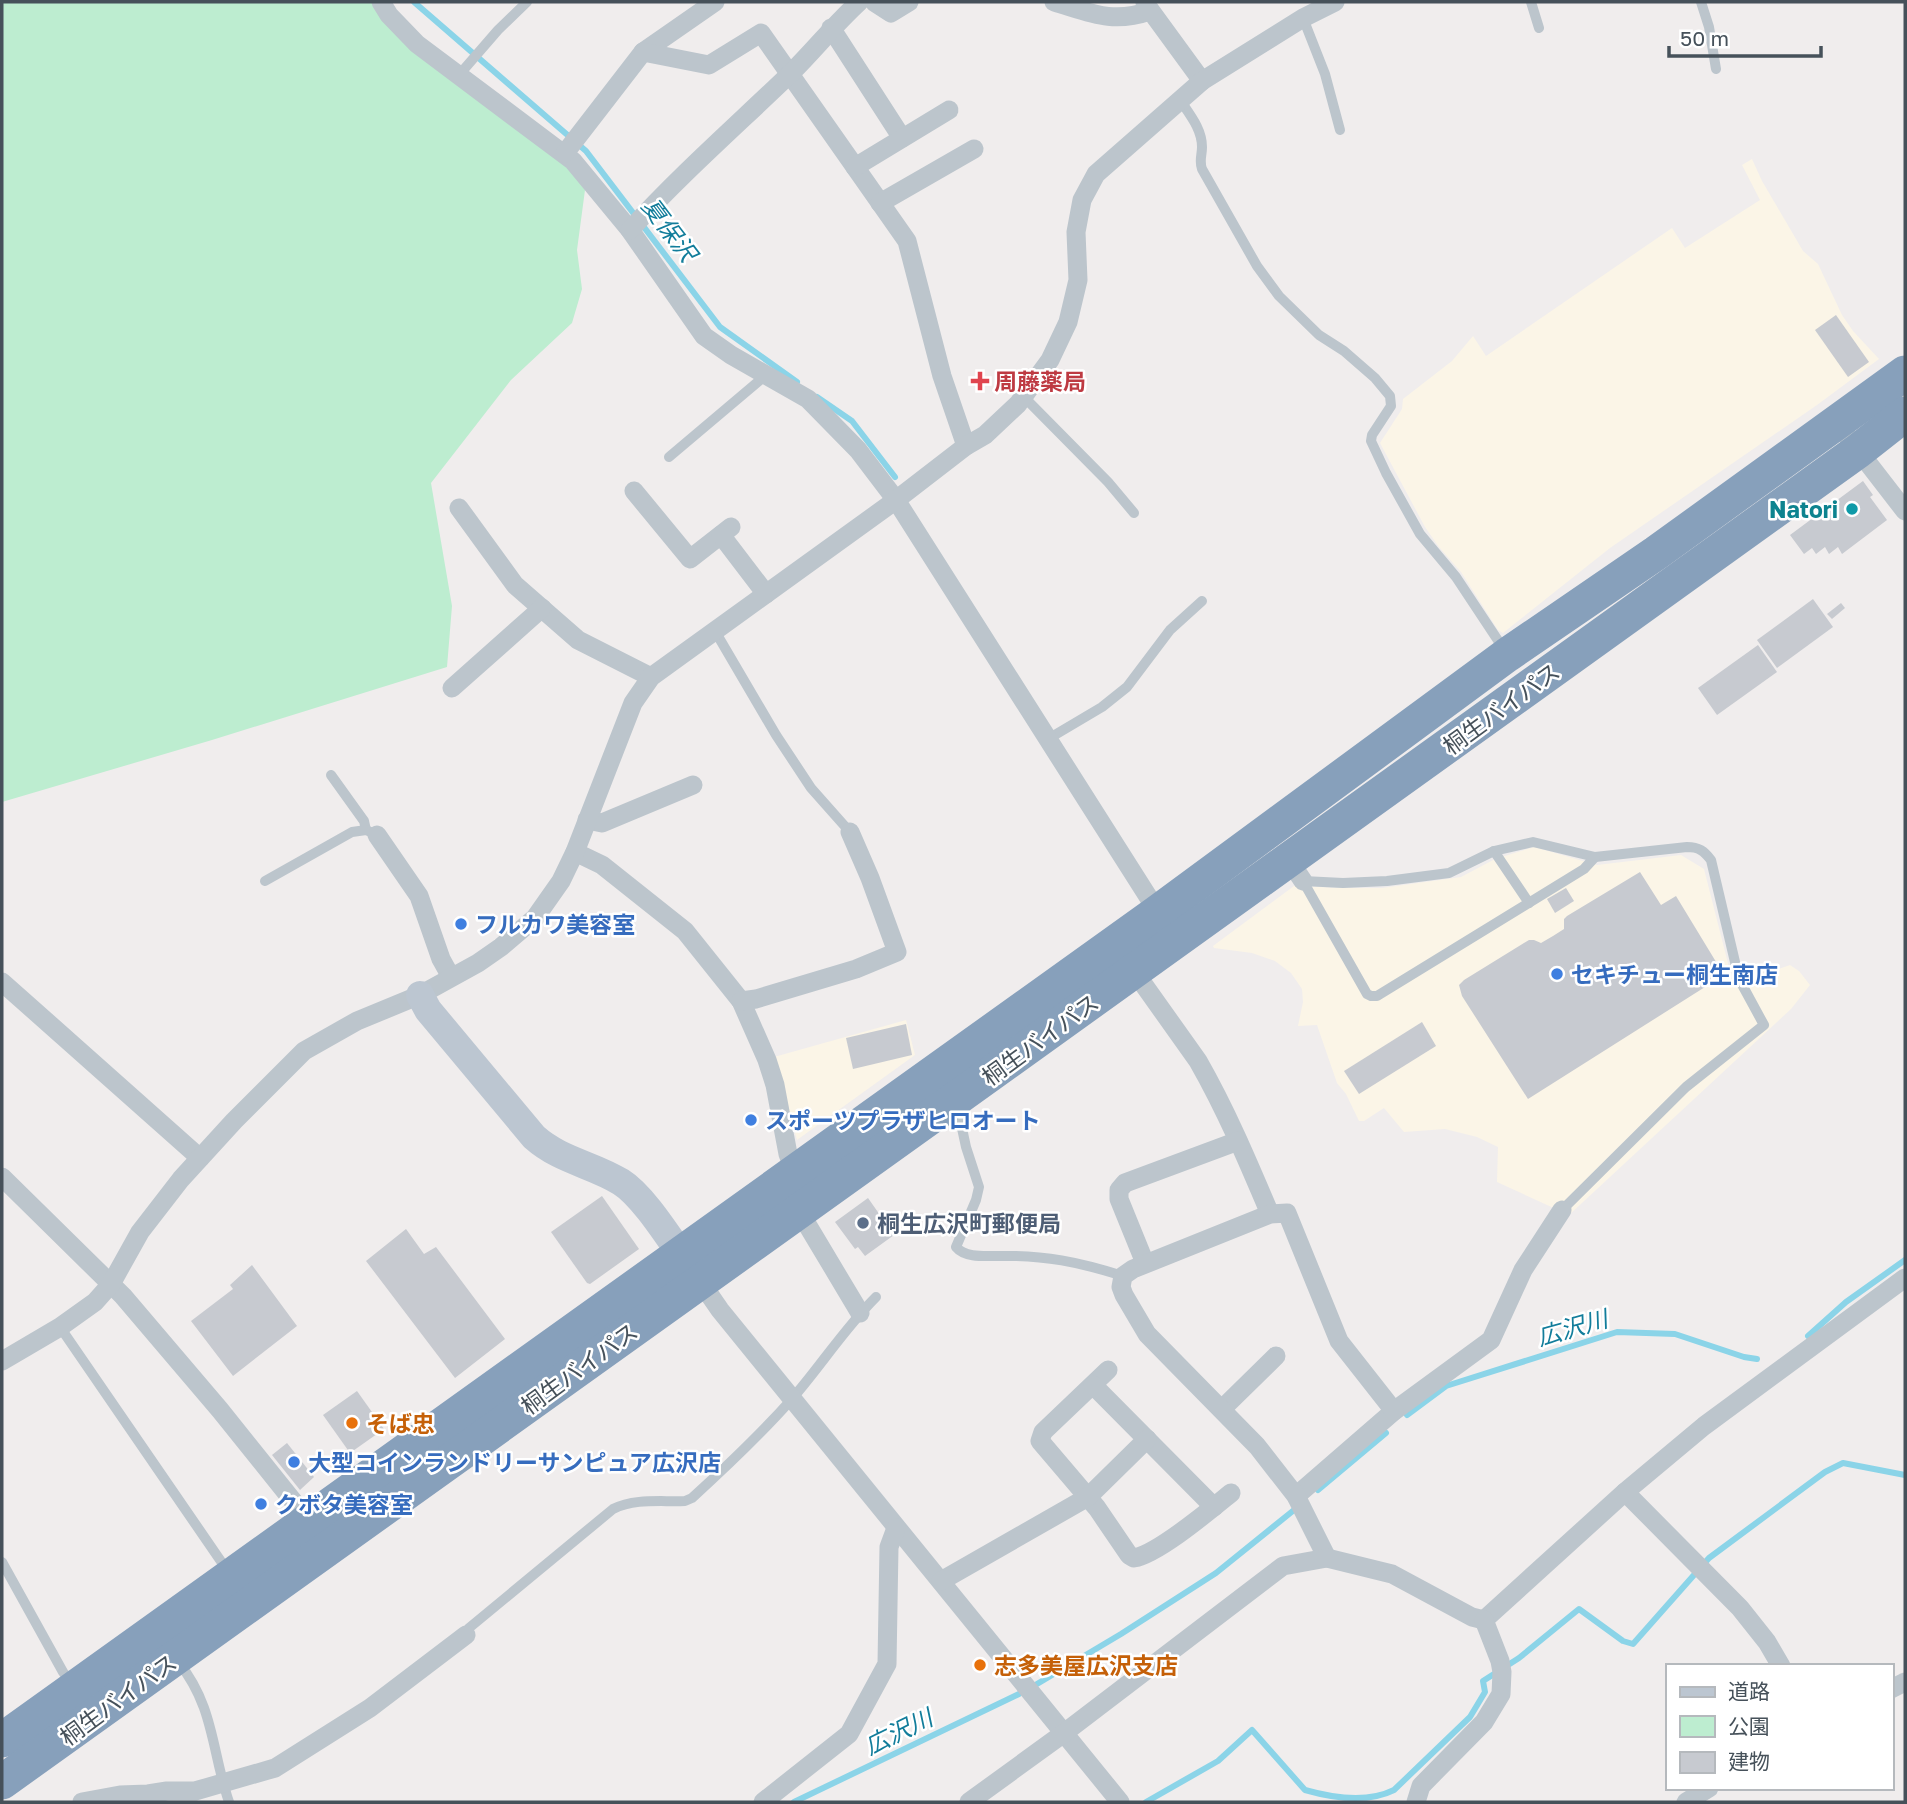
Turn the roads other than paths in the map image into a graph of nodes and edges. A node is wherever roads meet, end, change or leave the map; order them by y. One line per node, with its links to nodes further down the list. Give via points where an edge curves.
1 (381, 2): 18 (street, via 417,44)
2 (527, 2): 18 (lane)
3 (715, 2): 15 (street)
4 (859, 2): 14 (street)
5 (874, 2): 6 (street, via 891,13)
6 (909, 2)
7 (1054, 2): 11 (street, via 1105,17 1132,17)
8 (1335, 2): 12 (street)
9 (1531, 2): 13 (lane)
10 (1701, 2): 16 (lane)
11 (1147, 6): 19 (street)
12 (1303, 18): 19 (street); 22 (lane)
13 (1539, 28)
14 (831, 29): 17 (street); 23 (street)
15 (643, 52): 17 (street, via 709,65 761,33); 25 (street)
16 (1716, 69)
17 (790, 74): 26 (street); 28 (street)
18 (460, 75): 25 (street)
19 (1202, 81): 20 (street)
20 (1180, 100): 31 (street, via 1091,183 1082,200 1076,232 1078,279 1068,322 1050,360); 46 (lane, via 1199,129 1202,169 1257,266 1299,317 1362,366 1390,396 1391,406 1371,442 1420,534 1456,577)
21 (949, 110): 23 (street)
22 (1340, 130)
23 (902, 138): 26 (street)
24 (974, 149): 27 (street)
25 (565, 153): 28 (street)
26 (855, 167): 27 (street)
27 (880, 203): 34 (street, via 907,242 942,376)
28 (630, 230): 30 (street, via 704,336)
29 (1905, 373): 33 (highway, 桐生バイパス)
30 (766, 375): 36 (lane); 38 (street, via 808,399 858,450)
31 (1023, 396): 34 (street, via 985,435); 41 (lane)
32 (1905, 414): 35 (highway, 桐生バイパス)
33 (1837, 423): 35 (street); 46 (highway, 桐生バイパス)
34 (966, 446): 38 (street)
35 (1858, 450): 40 (street); 58 (highway, 桐生バイパス)
36 (670, 457)
37 (634, 491): 42 (street, via 690,559 726,531)
38 (896, 500): 42 (street); 49 (street)
39 (459, 508): 44 (street, via 516,585)
40 (1905, 511)
41 (1134, 513)
42 (766, 594): 45 (street)
43 (1202, 601): 49 (lane, via 1170,630 1127,687)
44 (542, 608): 47 (street, via 578,640); 48 (street)
45 (715, 631): 47 (street); 53 (lane, via 811,788)
46 (1507, 654): 61 (highway, 桐生バイパス)
47 (650, 677): 52 (street, via 633,703)
48 (452, 688)
49 (1048, 739): 61 (street)
50 (331, 775): 54 (lane)
51 (693, 785): 52 (street, via 602,823)
52 (587, 820): 56 (street)
53 (850, 832): 67 (street, via 897,952 856,969)
54 (372, 833): 59 (lane, via 352,832); 64 (street, via 419,896)
55 (1494, 851): 57 (lane, via 1533,842); 58 (lane, via 1450,873 1376,882); 60 (lane)
56 (575, 852): 64 (street, via 536,918 478,963); 67 (street, via 602,865 685,931)
57 (1595, 857): 60 (lane, via 1584,869); 73 (lane, via 1687,847 1706,854 1739,979 1763,1025 1686,1087)
58 (1296, 871): 60 (lane, via 1371,996); 62 (highway, 桐生バイパス)
59 (265, 881)
60 (1529, 903)
61 (1158, 912): 62 (street); 71 (highway, 桐生バイパス)
62 (1177, 940): 63 (highway, 桐生バイパス)
63 (1134, 971): 68 (highway, 桐生バイパス); 69 (street, via 1198,1061)
64 (451, 977): 66 (street)
65 (2, 982): 70 (street)
66 (419, 995): 70 (street, via 357,1021 304,1051); 77 (street, via 534,1137 558,1155 631,1189)
67 (741, 1000): 71 (street, via 775,1085)
68 (950, 1103): 74 (highway, 桐生バイパス); 78 (lane, via 960,1119 979,1187 956,1248 960,1252 1036,1256)
69 (1238, 1141): 75 (street); 76 (street, via 1125,1183 1119,1190)
70 (200, 1158): 80 (street, via 140,1232)
71 (795, 1173): 77 (highway, 桐生バイパス, via 695,1245)
72 (2, 1177): 80 (street)
73 (1562, 1210): 90 (street, via 1522,1270 1491,1339)
74 (799, 1211): 77 (highway, 桐生バイパス); 82 (street)
75 (1270, 1214): 76 (street); 90 (street, via 1287,1213 1339,1342)
76 (1145, 1263): 78 (street)
77 (690, 1267): 88 (street); 98 (highway, 桐生バイパス)
78 (1123, 1276): 89 (street, via 1124,1295 1147,1334)
79 (1905, 1278): 92 (street, via 1704,1426)
80 (111, 1284): 83 (street); 98 (street)
81 (876, 1297): 82 (lane)
82 (860, 1313): 88 (lane)
83 (60, 1327): 85 (street); 101 (lane)
84 (1276, 1356): 89 (street)
85 (2, 1361)
86 (1108, 1370): 87 (street)
87 (1093, 1385): 91 (street); 95 (street, via 1040,1441)
88 (792, 1398): 97 (street); 104 (lane, via 692,1498 633,1502 613,1509)
89 (1222, 1409): 94 (street)
90 (1394, 1411): 94 (street)
91 (1147, 1439): 95 (street); 96 (street)
92 (1625, 1492): 103 (street); 106 (street, via 1740,1608)
93 (1231, 1493): 96 (street)
94 (1296, 1496): 99 (street)
95 (1088, 1497): 96 (street, via 1134,1558 1149,1553); 102 (street)
96 (1214, 1507)
97 (896, 1528): 102 (street); 114 (street, via 889,1547 887,1664 849,1734)
98 (319, 1534): 101 (highway, 桐生バイパス); 105 (highway, 桐生バイパス)
99 (1327, 1558): 103 (street, via 1392,1574); 108 (street, via 1283,1566)
100 (2, 1562): 107 (lane)
101 (231, 1576): 107 (highway, 桐生バイパス)
102 (941, 1581): 108 (street)
103 (1484, 1620): 117 (street, via 1500,1661 1501,1694 1484,1722 1421,1786)
104 (466, 1635): 112 (street, via 370,1708)
105 (175, 1658): 110 (highway, 桐生バイパス); 112 (lane, via 204,1706)
106 (1780, 1664)
107 (74, 1687): 109 (highway, 桐生バイパス)
108 (1064, 1733): 115 (street); 116 (street)
109 (2, 1740)
110 (2, 1782)
111 (1706, 1790): 118 (street)
112 (226, 1793): 113 (street, via 167,1791)
113 (82, 1802)
114 (763, 1802)
115 (969, 1802)
116 (1120, 1802)
117 (1416, 1802)
118 (1686, 1802)

